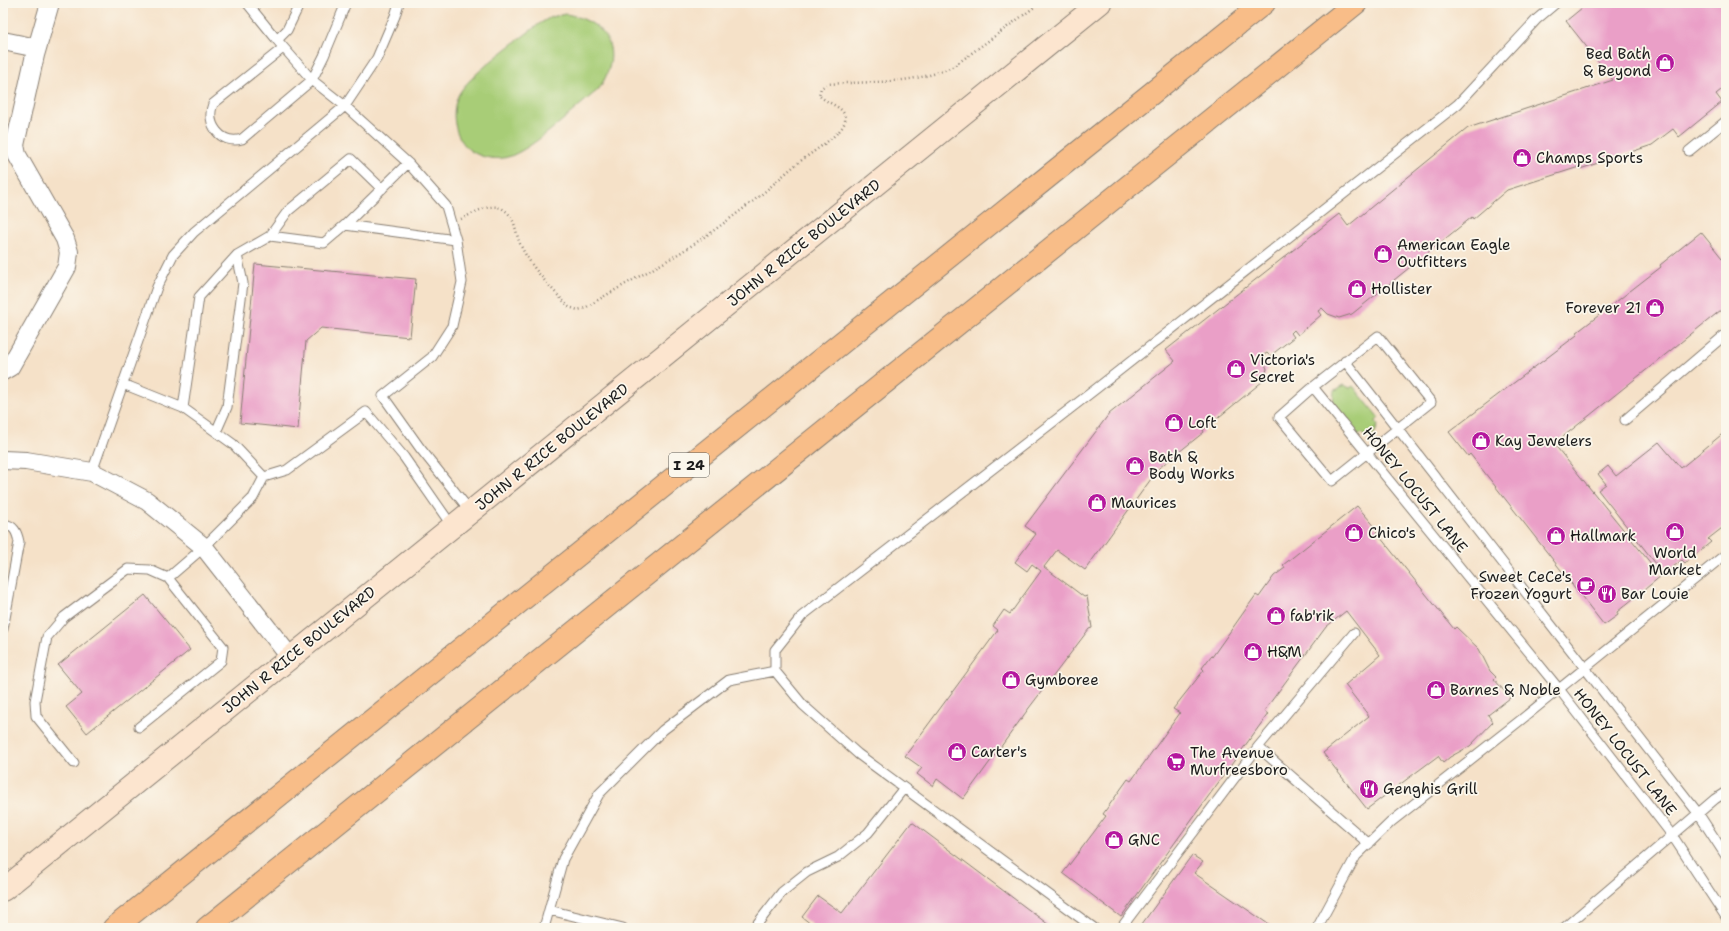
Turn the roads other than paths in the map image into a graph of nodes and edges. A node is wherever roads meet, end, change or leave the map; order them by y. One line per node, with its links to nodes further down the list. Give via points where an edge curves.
1 (50, 3): 12 (street)
2 (247, 3): 10 (lane)
3 (300, 3): 10 (lane, via 287,30)
4 (346, 3): 14 (lane)
5 (399, 3): 15 (lane, via 377,58)
6 (1100, 3): 38 (street, JOHN R RICE BOULEVARD)
7 (1264, 3): 63 (highway, I 24)
8 (1356, 3): 64 (highway)
9 (1556, 3): 48 (lane, via 1537,19 1458,104 802,616 775,650)
10 (277, 40): 13 (lane)
11 (3, 41): 12 (street)
12 (37, 48): 17 (street)
13 (283, 48): 14 (lane); 14 (lane, via 213,104 210,120 222,137 228,141 242,139)
14 (312, 80): 15 (lane)
15 (346, 106): 19 (lane); 28 (lane, via 194,232 173,255 157,287)
16 (1726, 121): 18 (lane)
17 (9, 148): 27 (street, via 17,154 66,239 69,252 67,267 10,367)
18 (1689, 150)
19 (408, 163): 20 (lane); 23 (lane, via 446,206)
20 (382, 189): 21 (lane); 22 (lane, via 351,159 288,211)
21 (345, 225): 22 (lane, via 324,243); 23 (lane)
22 (270, 236): 24 (lane)
23 (456, 240): 38 (lane, via 462,282 452,326 432,357 383,396 420,448)
24 (237, 255): 30 (lane, via 199,297); 33 (lane, via 242,291 227,407)
25 (1726, 334): 31 (lane)
26 (1345, 361): 29 (lane); 32 (lane, HONEY LOCUST LANE); 32 (lane, via 1378,336 1431,402)
27 (3, 371)
28 (123, 384): 30 (lane); 36 (lane)
29 (1313, 387): 34 (lane, HONEY LOCUST LANE); 34 (lane, via 1279,417 1332,481)
30 (183, 408): 33 (lane)
31 (1625, 420)
32 (1398, 429): 34 (lane); 47 (lane, HONEY LOCUST LANE)
33 (216, 432): 37 (lane, via 233,444)
34 (1367, 453): 49 (lane, HONEY LOCUST LANE)
35 (3, 460): 36 (street, via 26,460)
36 (92, 472): 41 (street, via 148,501)
37 (264, 477): 40 (lane, via 287,470 366,412 404,457); 41 (lane, via 253,498)
38 (472, 513): 40 (street, JOHN R RICE BOULEVARD)
39 (3, 524): 44 (lane, via 9,525 16,532 19,542)
40 (452, 526): 46 (street, JOHN R RICE BOULEVARD)
41 (204, 547): 43 (lane); 46 (street)
42 (1726, 554): 47 (lane)
43 (168, 578): 50 (lane, via 223,647 221,661); 52 (lane, via 150,570 128,569 64,617 47,637 34,701 36,716)
44 (3, 629)
45 (1354, 633): 51 (lane)
46 (290, 657): 59 (street, JOHN R RICE BOULEVARD)
47 (1585, 668): 49 (lane); 55 (lane, HONEY LOCUST LANE)
48 (775, 671): 53 (lane, via 803,705 858,754); 60 (lane, via 729,680 663,730 599,794 563,859)
49 (1559, 689): 56 (lane, HONEY LOCUST LANE); 57 (lane, via 1391,822)
50 (139, 727)
51 (1258, 747): 57 (lane); 68 (lane)
52 (74, 763)
53 (904, 788): 62 (lane); 67 (lane, via 868,834 838,857 807,872 782,892)
54 (1726, 792): 55 (lane)
55 (1698, 813): 56 (lane); 58 (lane, HONEY LOCUST LANE)
56 (1672, 835): 61 (lane, HONEY LOCUST LANE); 70 (lane)
57 (1369, 844): 69 (lane, via 1356,856)
58 (1726, 856)
59 (3, 890)
60 (549, 910): 65 (lane); 66 (lane)
61 (1726, 917)
62 (1092, 927)
63 (114, 928)
64 (208, 928)
65 (544, 928)
66 (623, 928)
67 (754, 928)
68 (1121, 928)
69 (1317, 928)
70 (1564, 928)

